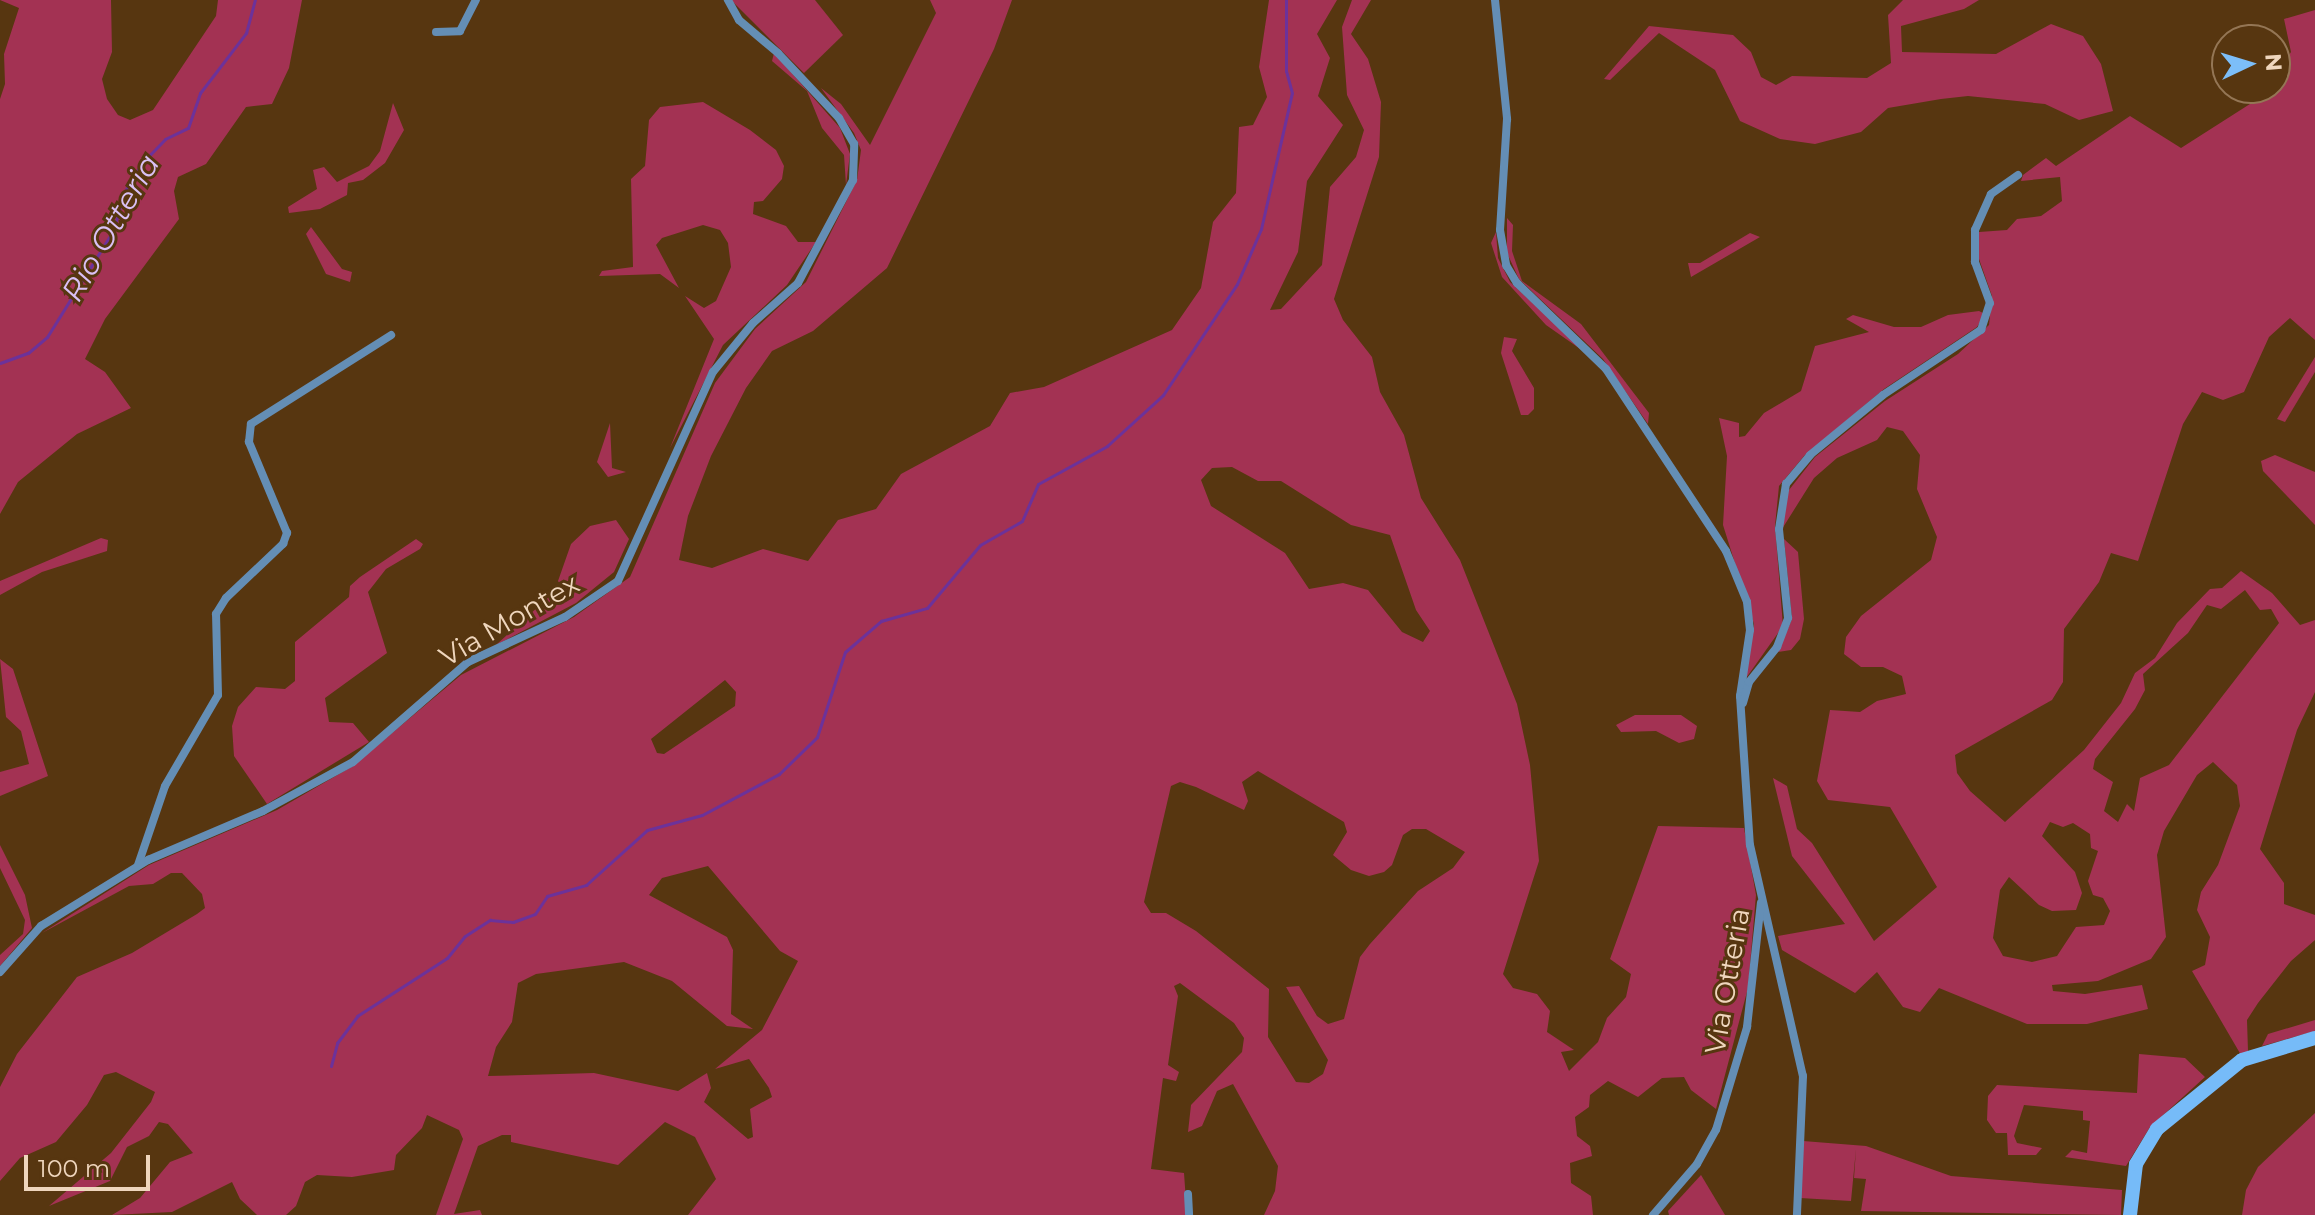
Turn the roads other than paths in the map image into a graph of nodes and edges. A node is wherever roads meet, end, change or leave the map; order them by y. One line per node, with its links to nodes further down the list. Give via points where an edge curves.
1 (476, 0): 4 (street, via 460,31)
2 (728, 0): 8 (street, Via Montex, via 739,20 839,118 854,144 853,180 798,283 753,323 713,372 618,581 565,617 468,662 353,762 263,811)
3 (1495, 0): 7 (street, via 1507,119 1503,256 1517,283 1606,369 1726,551 1750,618 1740,678)
4 (436, 32)
5 (2018, 175): 7 (street, via 1991,194 1975,230 1975,262 1990,303 1981,330 1883,395 1810,455 1786,484 1779,529 1788,618 1777,647 1749,682)
6 (391, 335): 8 (street, via 251,424 249,442 287,533 283,544 216,614 218,695 165,786)
7 (1741, 715): 9 (street, via 1750,845)
8 (138, 866): 10 (street, Via Montex, via 41,926)
9 (1762, 899): 14 (street, Via Otteria, via 1747,1027 1716,1130 1697,1164); 15 (street, Via Otteria, via 1783,971 1803,1076)
10 (0, 972)
11 (2315, 1038): 16 (main road, via 2242,1060 2157,1129 2136,1164)
12 (1188, 1194): 13 (street)
13 (1189, 1215)
14 (1653, 1215)
15 (1797, 1215)
16 (2130, 1215)

